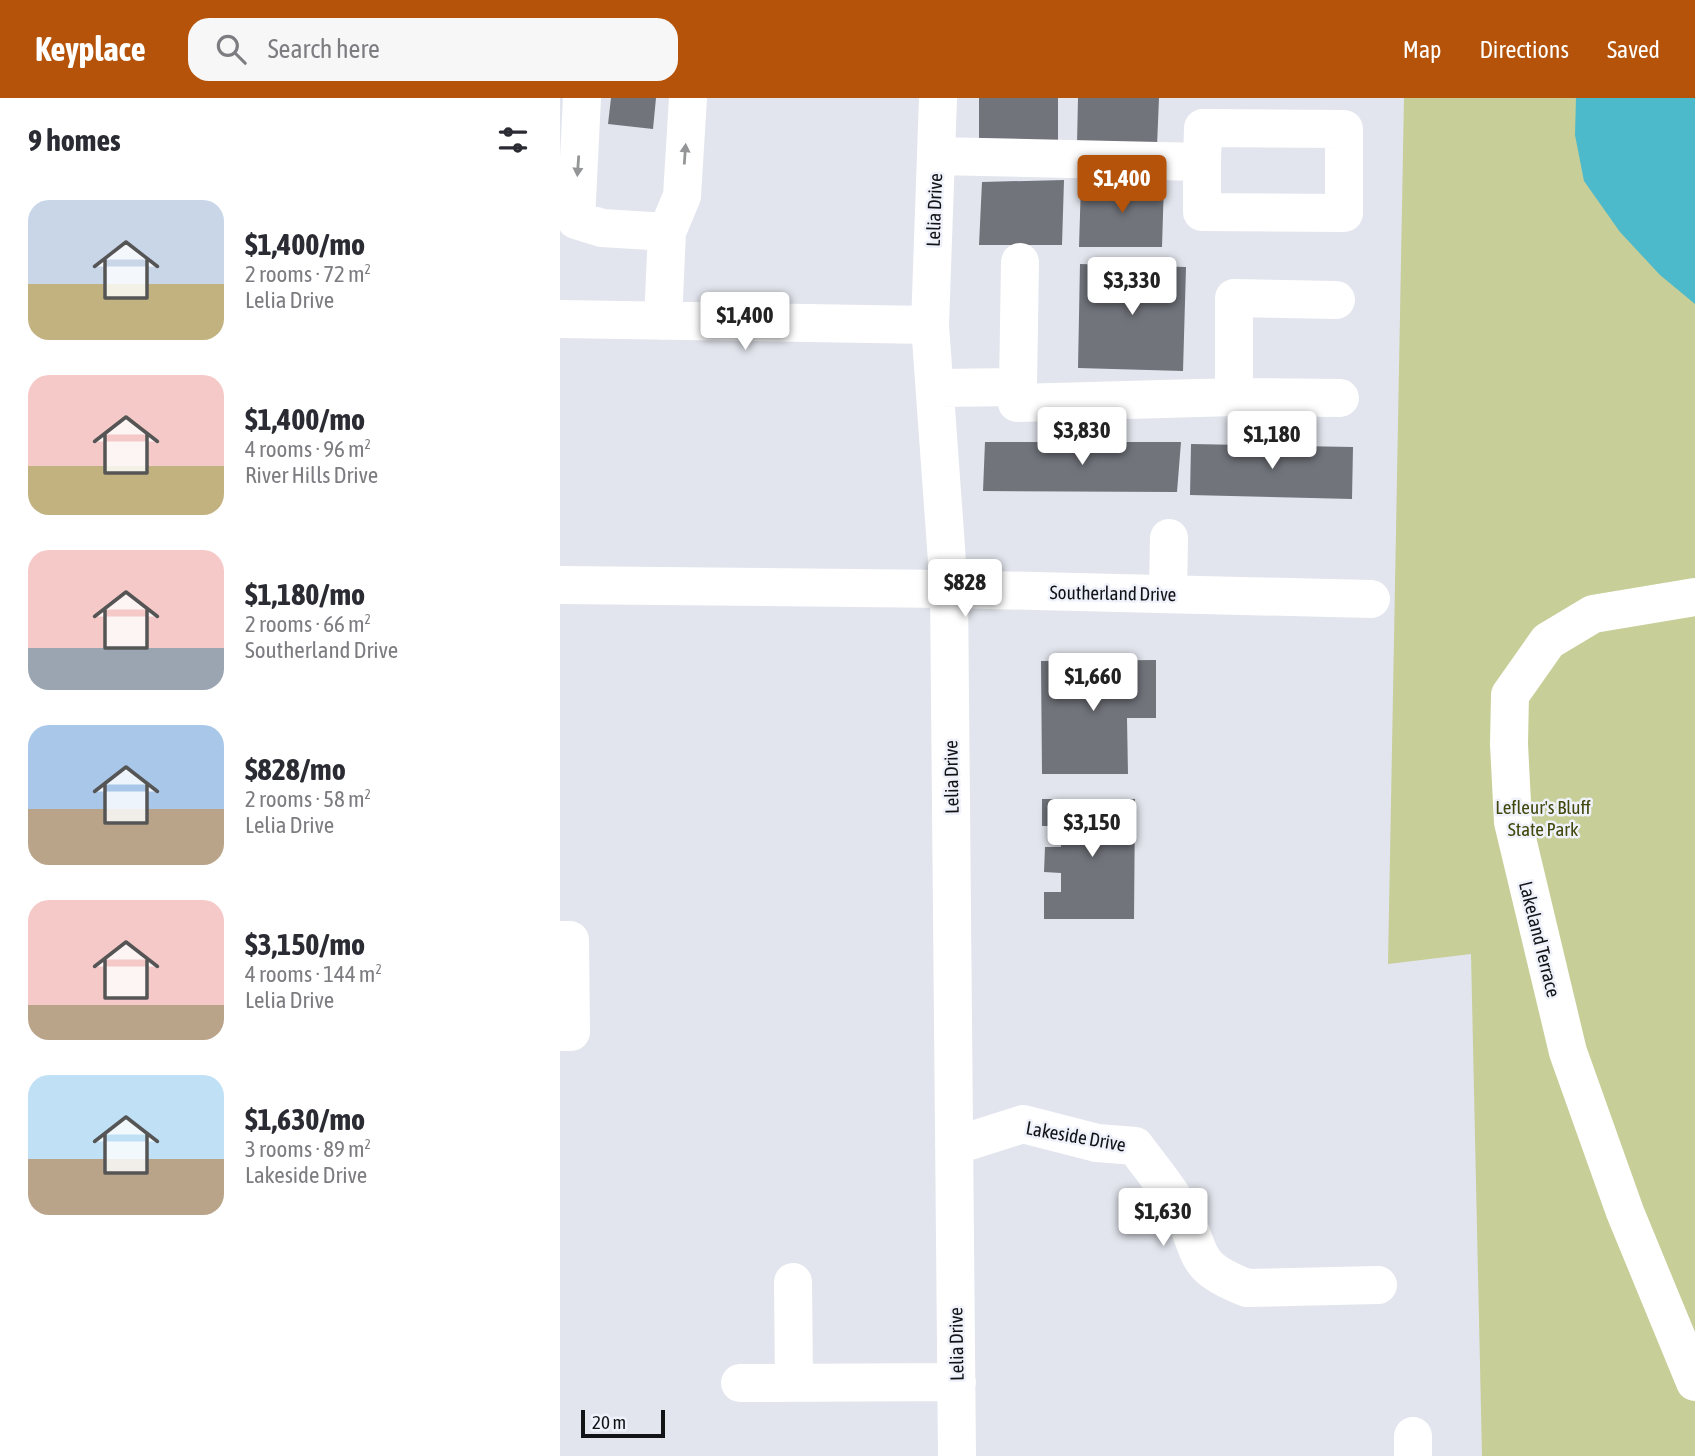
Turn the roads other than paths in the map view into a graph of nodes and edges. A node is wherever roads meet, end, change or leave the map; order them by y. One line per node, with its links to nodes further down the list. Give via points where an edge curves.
1 (582, 98): 6 (street, one-way to 6)
2 (688, 98): 7 (street, one-way to 2, via 682,196)
3 (938, 98): 4 (street, Lelia Drive)
4 (936, 156): 5 (street); 12 (street, Lelia Drive)
5 (1202, 162)
6 (568, 220): 7 (street, via 602,228)
7 (667, 232): 11 (street)
8 (1020, 262): 13 (street)
9 (1336, 300): 15 (street, via 1234,298)
10 (560, 319): 11 (street)
11 (663, 321): 12 (street)
12 (930, 325): 14 (street, Lelia Drive)
13 (1018, 387): 14 (street); 15 (street, via 1017,403)
14 (934, 388): 19 (street, Lelia Drive)
15 (1234, 397): 16 (street)
16 (1340, 398)
17 (1169, 538): 20 (street)
18 (560, 585): 19 (street, Southerland Drive)
19 (949, 589): 20 (street, Southerland Drive); 25 (street, Lelia Drive)
20 (1168, 594): 22 (street, Southerland Drive)
21 (1695, 597): 30 (street, Lakeland Terrace, via 1593,614 1548,641 1510,695 1509,744 1513,822 1568,1052 1625,1212)
22 (1371, 599)
23 (560, 940): 24 (street, via 570,940 571,1032)
24 (560, 1032)
25 (954, 1146): 27 (street, Lakeside Drive, via 1023,1124 1097,1143 1135,1146 1179,1206 1205,1267 1228,1281 1247,1288); 29 (street, Lelia Drive)
26 (793, 1282): 28 (street)
27 (1378, 1285)
28 (793, 1382): 29 (street); 31 (street)
29 (957, 1382): 32 (street, Lelia Drive)
30 (1695, 1382)
31 (740, 1383)
32 (957, 1456)

